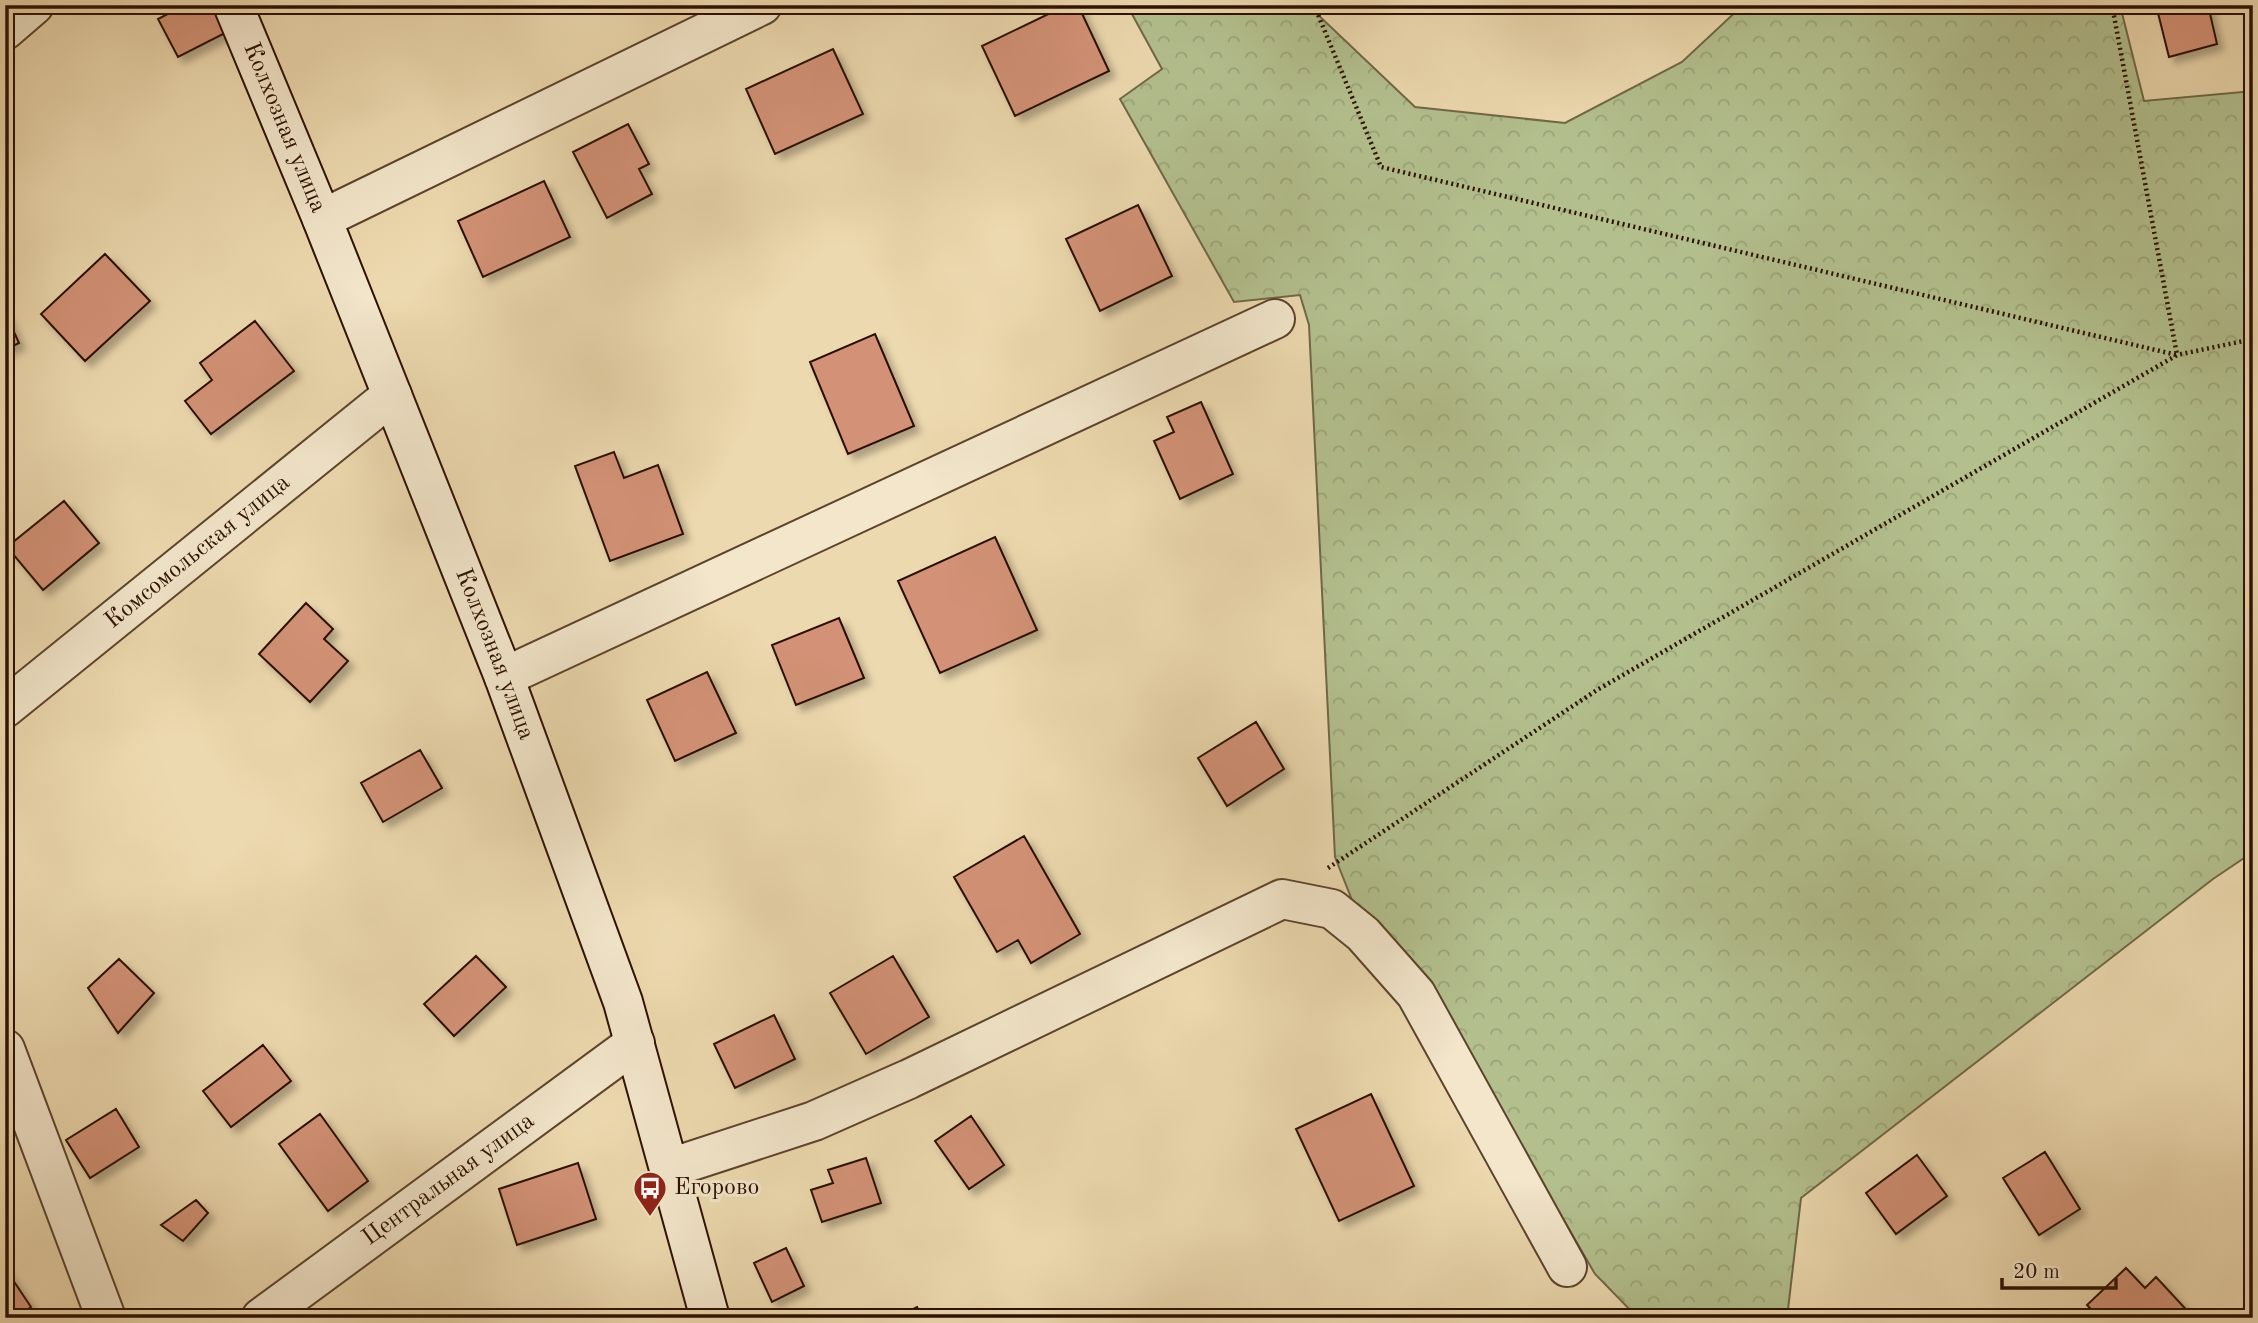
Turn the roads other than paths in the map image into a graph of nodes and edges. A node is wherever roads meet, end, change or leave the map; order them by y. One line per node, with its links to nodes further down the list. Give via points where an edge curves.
1 (34, 5): 4 (street)
2 (233, 5): 5 (street, Колхозная улица)
3 (762, 5): 5 (street)
4 (5, 30)
5 (322, 219): 7 (street, Колхозная улица)
6 (1275, 318): 8 (street)
7 (392, 395): 8 (street, Колхозная улица); 9 (street, Комсомольская улица)
8 (504, 677): 10 (street, Колхозная улица)
9 (5, 708)
10 (635, 1042): 12 (street, Колхозная улица); 15 (street, Центральная улица)
11 (5, 1049): 14 (street)
12 (670, 1168): 13 (street, via 814,1121 1282,899 1332,909 1363,934 1416,994); 16 (street, Колхозная улица)
13 (1567, 1267)
14 (106, 1318)
15 (261, 1318)
16 (710, 1318)

